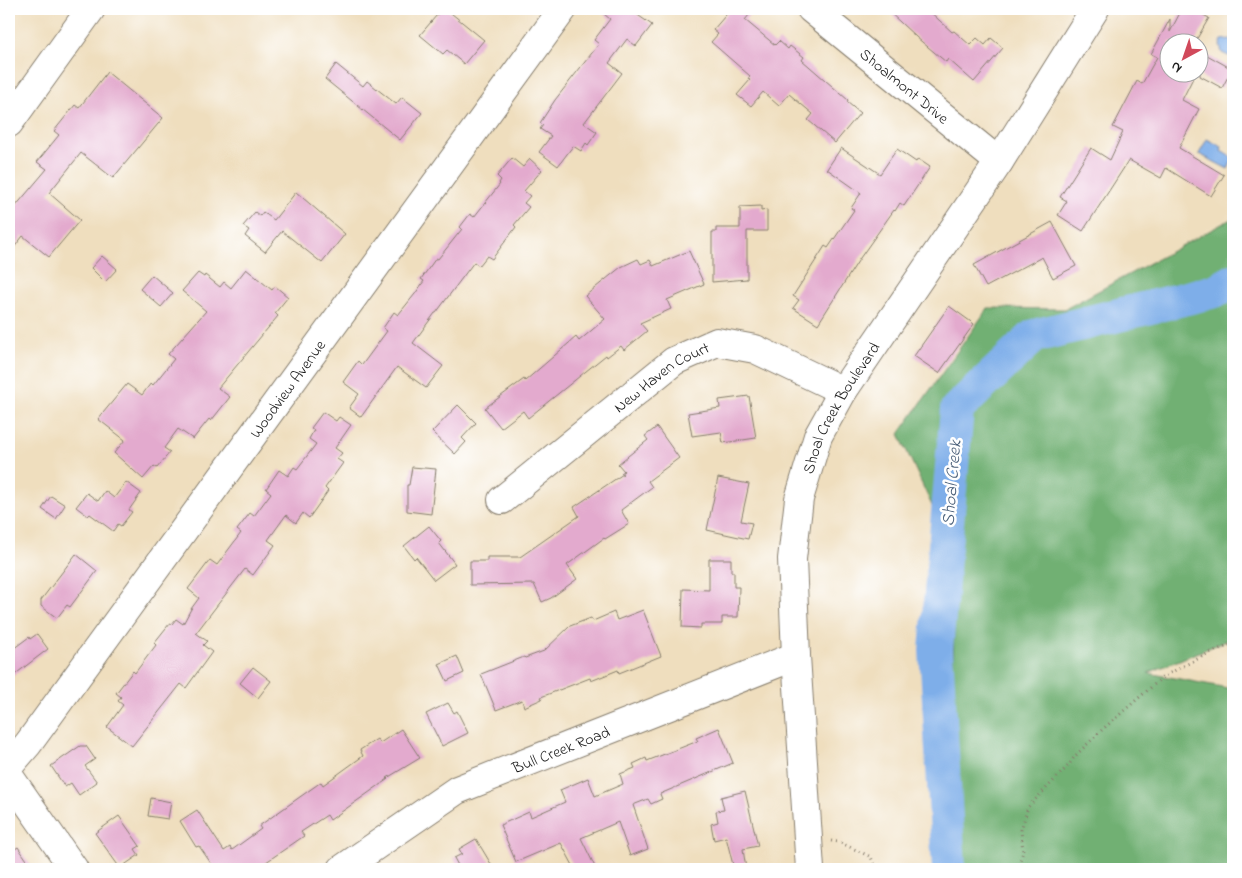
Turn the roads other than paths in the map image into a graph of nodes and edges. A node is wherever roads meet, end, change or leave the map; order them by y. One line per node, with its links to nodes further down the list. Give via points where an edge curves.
1 (92, 9): 5 (street)
2 (563, 9): 10 (street, Woodview Avenue)
3 (812, 9): 6 (street, Shoalmont Drive)
4 (1095, 9): 6 (street, Shoal Creek Boulevard)
5 (9, 123)
6 (999, 162): 7 (street, Shoal Creek Boulevard)
7 (843, 391): 8 (street, New Haven Court, via 755,349 717,342 674,361); 9 (street, Shoal Creek Boulevard, via 818,436 799,499 792,559)
8 (502, 500)
9 (796, 656): 13 (street, Bull Creek Road, via 457,790); 14 (street, Shoal Creek Boulevard)
10 (9, 766)
11 (9, 776): 12 (street)
12 (74, 869)
13 (342, 869)
14 (810, 869)

